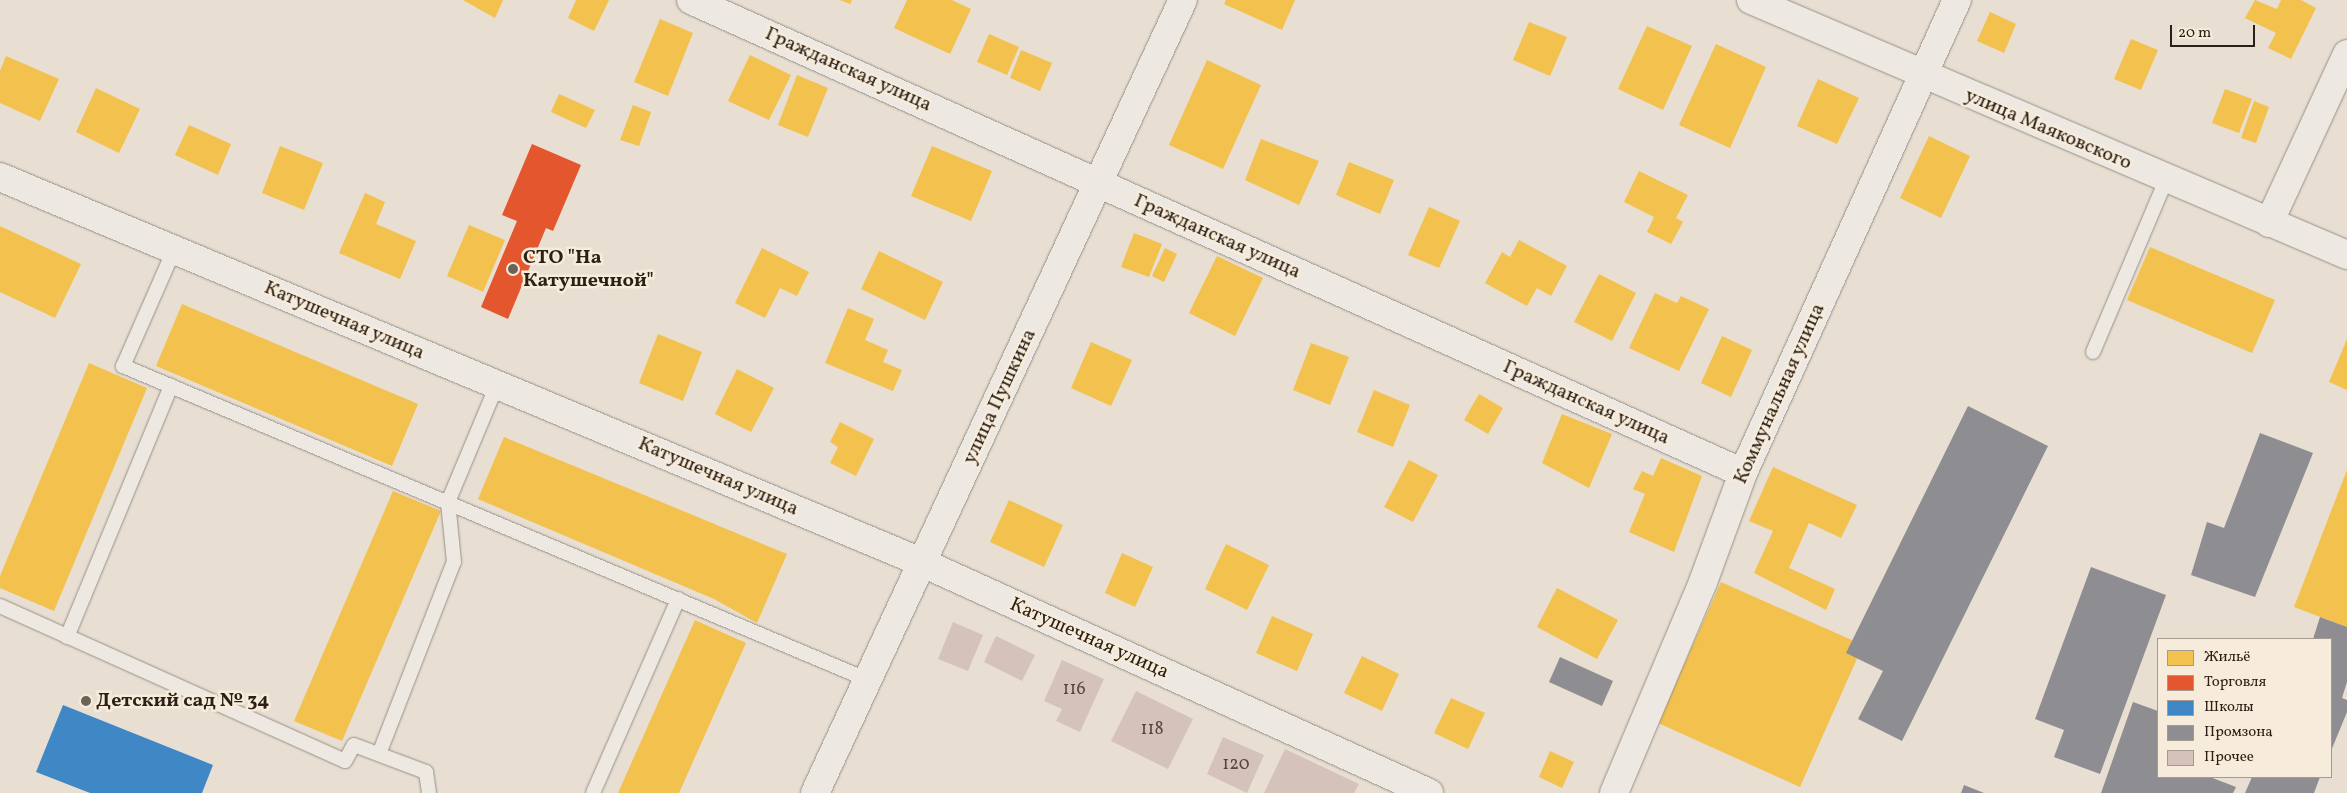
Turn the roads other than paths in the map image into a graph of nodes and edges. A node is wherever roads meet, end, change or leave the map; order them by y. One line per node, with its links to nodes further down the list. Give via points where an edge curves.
1 (692, 0): 9 (street, Гражданская улица)
2 (1183, 0): 9 (street, улица Пушкина)
3 (1751, 0): 6 (street, улица Маяковского)
4 (1957, 0): 6 (street, Коммунальная улица)
5 (2347, 54): 10 (street)
6 (1924, 77): 8 (street, улица Маяковского); 16 (street, Коммунальная улица)
7 (0, 177): 11 (street, Катушечная улица)
8 (2166, 180): 10 (street, улица Маяковского); 13 (lane)
9 (1099, 183): 16 (street, Гражданская улица); 18 (street, улица Пушкина)
10 (2269, 224): 12 (street, улица Маяковского)
11 (174, 250): 14 (street, Катушечная улица); 15 (lane, via 124,366)
12 (2347, 255)
13 (2094, 352)
14 (497, 385): 17 (lane); 18 (street, Катушечная улица)
15 (171, 386): 17 (lane); 21 (lane)
16 (1743, 473): 28 (street, Коммунальная улица, via 1703,582)
17 (448, 502): 19 (lane); 23 (lane, via 454,562)
18 (923, 563): 22 (street, улица Пушкина); 27 (street, Катушечная улица)
19 (678, 600): 22 (lane); 25 (lane)
20 (0, 606): 21 (lane)
21 (67, 637): 23 (lane, via 345,761 354,744)
22 (868, 680): 26 (street, улица Пушкина)
23 (379, 754): 24 (lane, via 426,772)
24 (429, 793)
25 (593, 793)
26 (815, 793)
27 (1429, 793)
28 (1614, 793)

